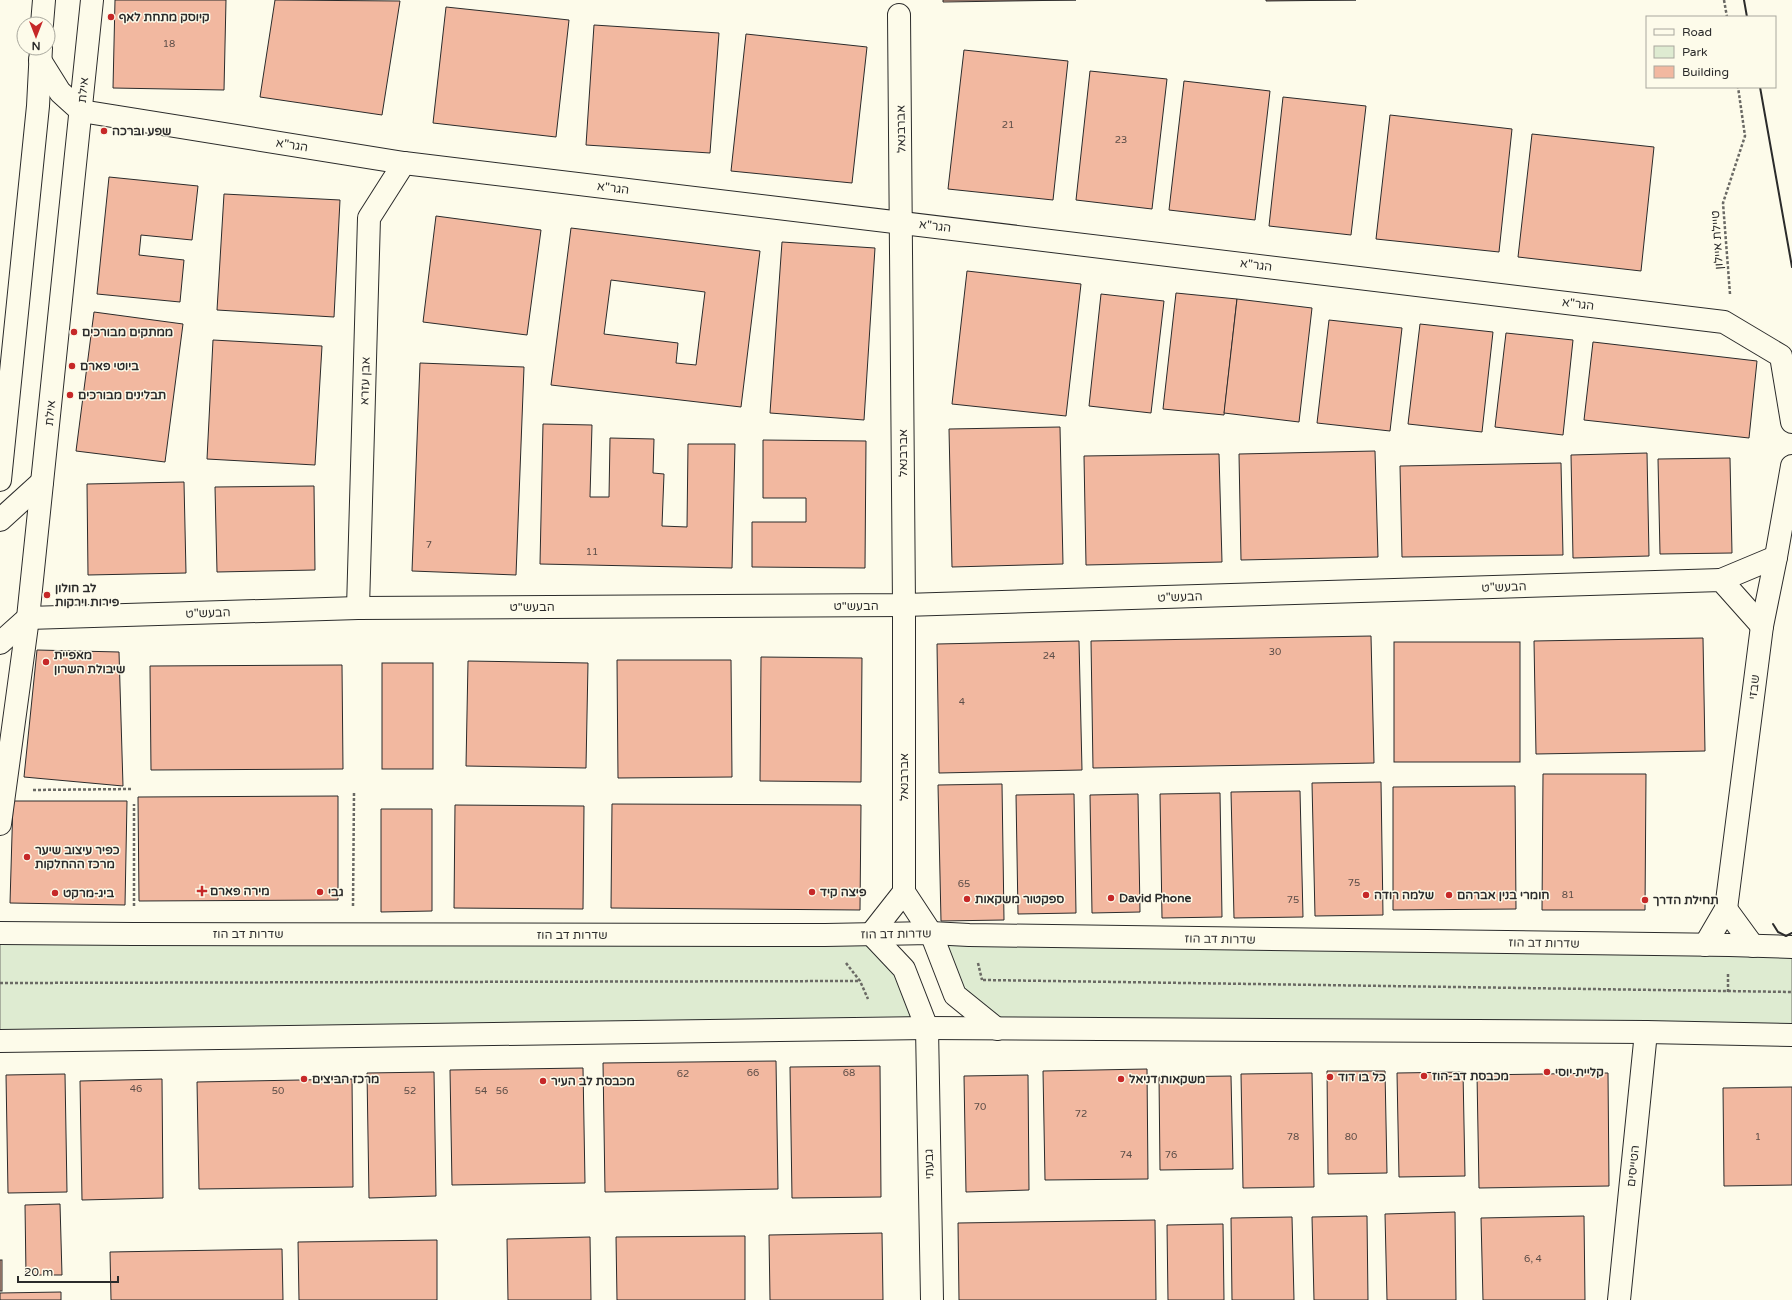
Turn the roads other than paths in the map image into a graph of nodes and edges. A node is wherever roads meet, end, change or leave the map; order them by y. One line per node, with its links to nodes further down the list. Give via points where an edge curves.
1 (44, 0): 4 (street)
2 (92, 0): 7 (street, אילת)
3 (899, 14): 9 (street, אברבנאל)
4 (43, 16)
5 (41, 56): 12 (street)
6 (42, 56): 7 (street, via 60,92)
7 (81, 110): 8 (street, הגר"א); 13 (street, אילת)
8 (404, 163): 9 (street, הגר"א); 18 (street, אבן עזרא, via 370,218)
9 (902, 222): 10 (street, הגר"א, via 1724,322 1781,356); 17 (street, אברבנאל)
10 (1792, 422)
11 (1792, 466): 15 (street, שבזי)
12 (0, 480)
13 (42, 482): 14 (street); 19 (street, אילת)
14 (0, 520)
15 (1776, 558): 16 (street, הבעש"ט); 20 (street, שבזי)
16 (1721, 580): 17 (street, הבעש"ט); 20 (street)
17 (904, 606): 18 (street, הבעש"ט); 23 (street, אברבנאל)
18 (358, 608): 19 (street, הבעש"ט)
19 (28, 618): 21 (street); 22 (street, אילת)
20 (1762, 626): 24 (street, שבזי)
21 (0, 643)
22 (0, 824)
23 (904, 892): 26 (street); 27 (street)
24 (1726, 909): 28 (street, שבזי); 29 (street)
25 (0, 933): 27 (street, שדרות דב הוז)
26 (931, 933): 27 (street, שדרות דב הוז); 28 (street, שדרות דב הוז, via 969,936); 32 (street, via 955,994)
27 (871, 934): 31 (street, גבעתי, via 904,969)
28 (1704, 945): 29 (street, שדרות דב הוז)
29 (1753, 946): 30 (street, שדרות דב הוז)
30 (1792, 947)
31 (926, 1028): 32 (street); 35 (street); 36 (street, גבעתי)
32 (997, 1029): 33 (street)
33 (1646, 1032): 34 (street); 37 (street, הטייסים)
34 (1792, 1035)
35 (0, 1041)
36 (932, 1300)
37 (1619, 1300)

